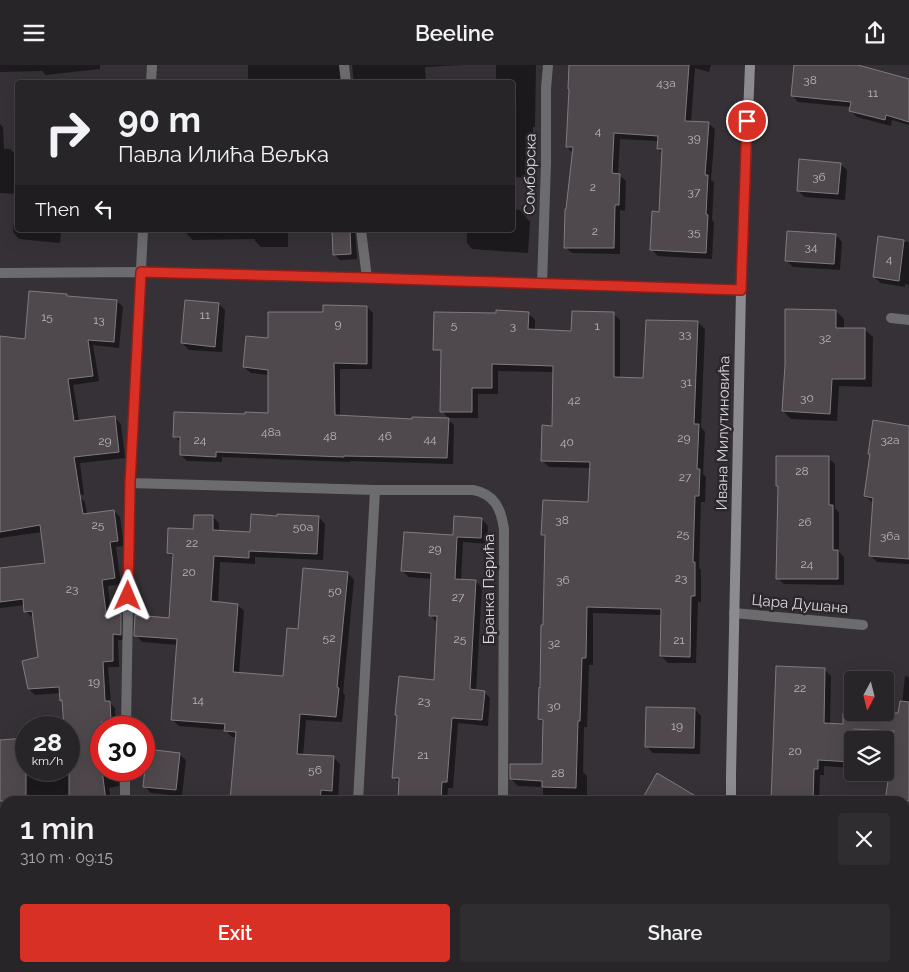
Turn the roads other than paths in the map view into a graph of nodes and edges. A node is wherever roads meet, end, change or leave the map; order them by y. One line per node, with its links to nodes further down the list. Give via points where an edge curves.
1 (152, 65): 5 (street)
2 (344, 65): 6 (street)
3 (548, 65): 12 (street, Сомборска)
4 (750, 65): 13 (street, Ивана Милутиновића)
5 (151, 80)
6 (346, 80)
7 (143, 232): 9 (street)
8 (361, 232): 11 (street)
9 (141, 272): 10 (street); 11 (street); 16 (street)
10 (0, 273)
11 (366, 278): 12 (street)
12 (542, 284): 13 (street)
13 (741, 290): 18 (street, Ивана Милутиновића)
14 (891, 318): 15 (street)
15 (909, 320)
16 (130, 483): 17 (street, Бранка Перића); 20 (street)
17 (375, 490): 23 (street); 24 (street, Бранка Перића, via 481,492 494,501 502,517)
18 (734, 613): 19 (street, Цара Душана); 25 (street, Ивана Милутиновића)
19 (863, 625)
20 (126, 716)
21 (125, 781): 22 (street)
22 (125, 796)
23 (358, 796)
24 (503, 796)
25 (731, 796)

